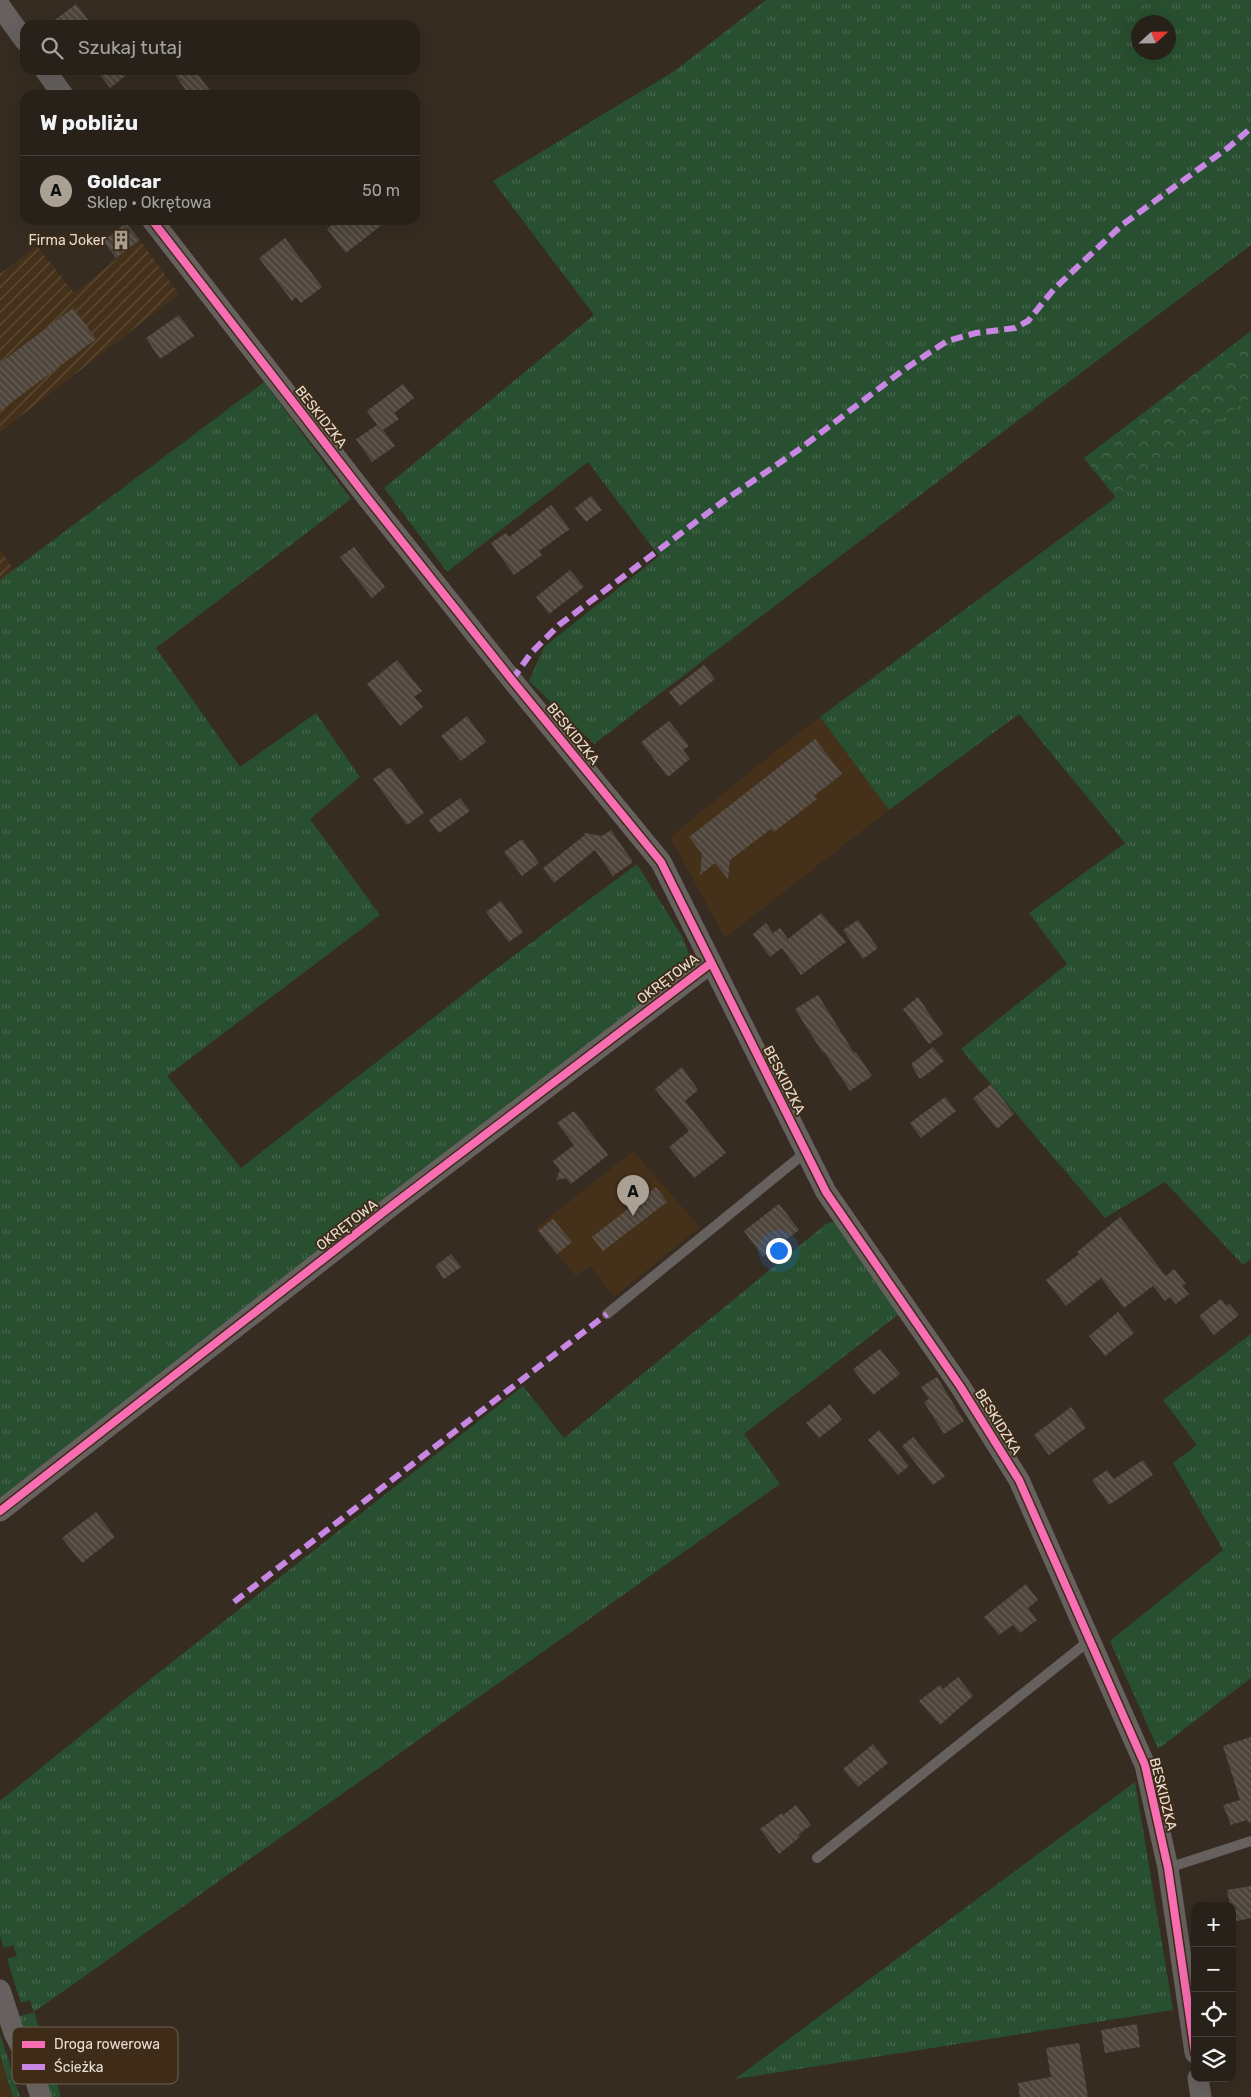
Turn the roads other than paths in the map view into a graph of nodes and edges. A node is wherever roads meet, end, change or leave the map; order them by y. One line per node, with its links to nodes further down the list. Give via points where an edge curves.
1 (0, 6): 2 (street)
2 (20, 34)
3 (49, 75): 4 (street)
4 (59, 90)
5 (156, 225): 6 (street, BESKIDZKA, via 369,500 661,862)
6 (711, 963): 7 (street, BESKIDZKA); 9 (street, OKRĘTOWA, via 402,1198)
7 (806, 1152): 8 (lane); 10 (street, BESKIDZKA, via 826,1192 960,1386 1019,1480)
8 (607, 1314)
9 (0, 1512)
10 (1090, 1640): 12 (lane); 13 (street, BESKIDZKA, via 1145,1765)
11 (1251, 1841): 13 (lane)
12 (817, 1858)
13 (1168, 1868): 16 (street, BESKIDZKA)
14 (0, 1990): 15 (street)
15 (12, 2027)
16 (1193, 2037)
17 (1199, 2082): 20 (street)
18 (37, 2084): 19 (street)
19 (41, 2097)
20 (1201, 2097)

